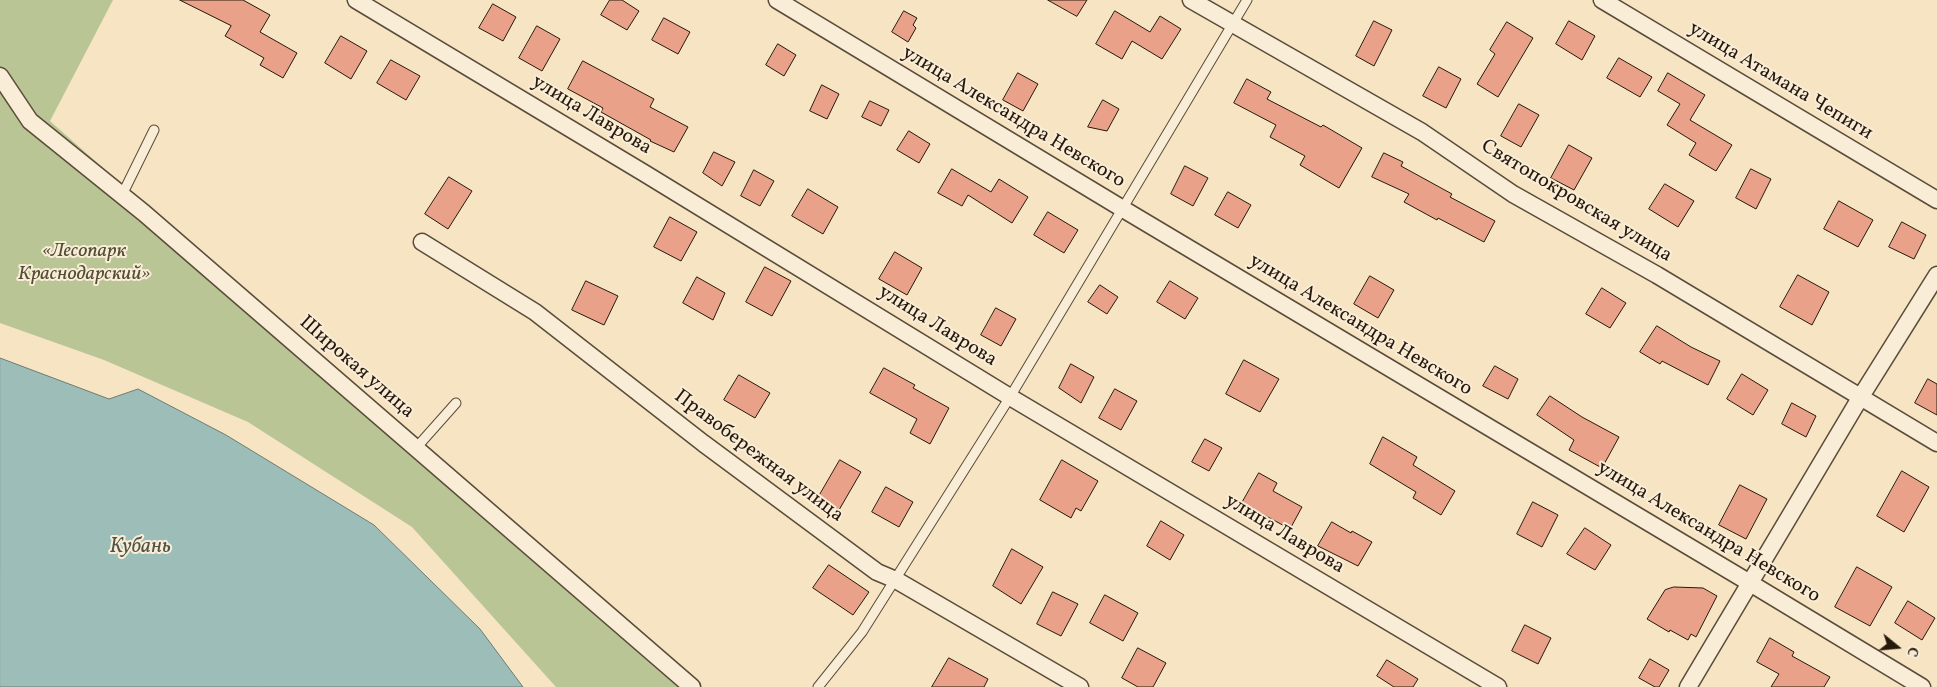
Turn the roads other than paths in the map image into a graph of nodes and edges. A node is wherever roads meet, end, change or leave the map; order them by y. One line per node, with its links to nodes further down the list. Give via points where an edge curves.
1 (356, 0): 14 (street, улица Лаврова, via 644,172)
2 (777, 0): 11 (street, улица Александра Невского)
3 (1191, 0): 6 (street, Святопокровская улица)
4 (1247, 0): 6 (lane)
5 (1602, 0): 10 (street, улица Атамана Чепиги)
6 (1232, 25): 11 (lane); 15 (street, Святопокровская улица, via 1422,132 1513,194 1657,275)
7 (0, 76): 9 (street, Широкая улица, via 30,121)
8 (154, 130): 9 (lane)
9 (122, 195): 18 (street, Широкая улица)
10 (1937, 200)
11 (1122, 209): 14 (lane); 20 (street, улица Александра Невского)
12 (422, 242): 19 (street, Правобережная улица, via 535,312 726,461 877,572)
13 (1937, 274): 15 (street)
14 (1010, 398): 19 (lane); 24 (street, улица Лаврова)
15 (1860, 398): 17 (street, Святопокровская улица); 20 (street)
16 (456, 403): 18 (lane)
17 (1937, 443)
18 (416, 448): 21 (street, Широкая улица)
19 (896, 580): 22 (lane, via 862,632); 23 (street, Правобережная улица)
20 (1750, 583): 25 (street); 26 (street, улица Александра Невского)
21 (692, 687)
22 (818, 687)
23 (1080, 687)
24 (1498, 687)
25 (1688, 687)
26 (1922, 687)

